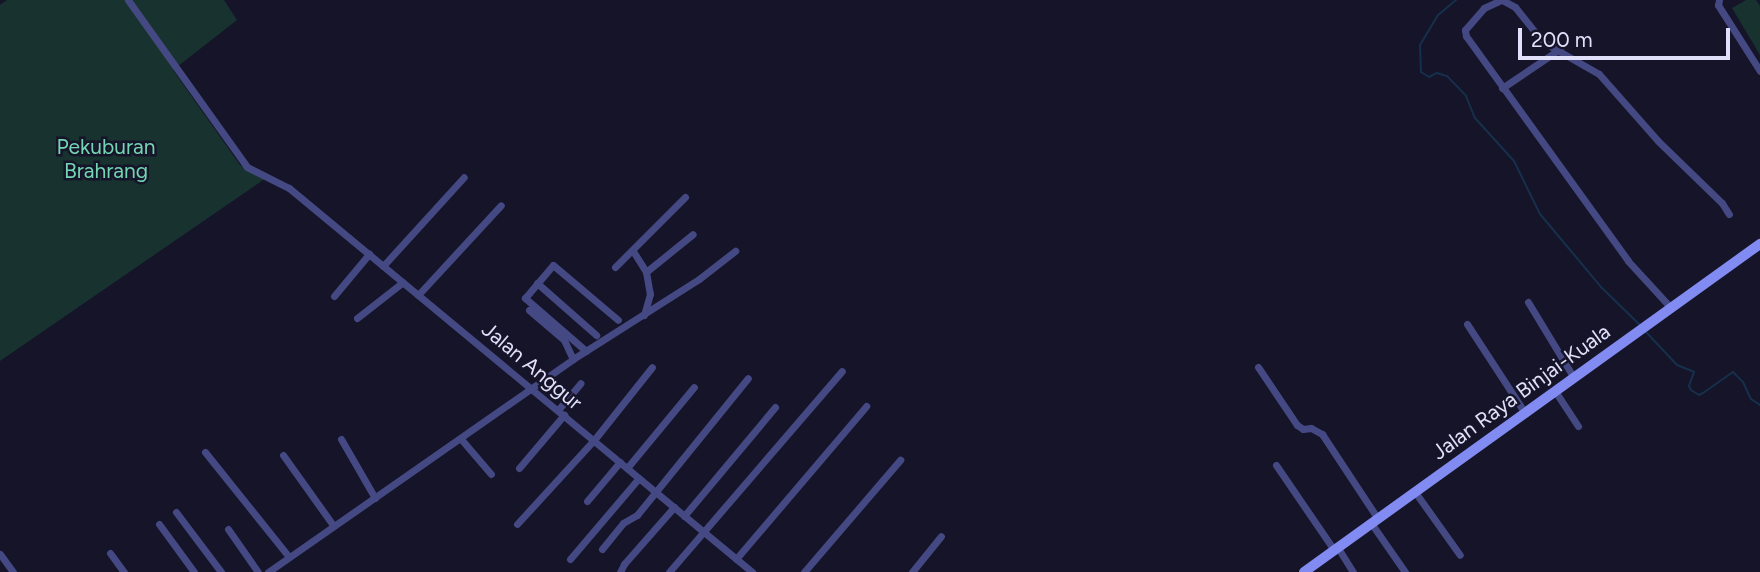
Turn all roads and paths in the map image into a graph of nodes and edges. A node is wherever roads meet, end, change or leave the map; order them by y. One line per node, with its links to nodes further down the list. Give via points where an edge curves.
1 (128, 0): 15 (street, Jalan Anggur, via 247,167 289,188)
2 (1502, 0): 4 (street, via 1515,7 1540,39); 6 (street, via 1484,8 1464,32)
3 (1719, 0): 5 (street)
4 (1560, 48): 6 (street); 10 (street, via 1599,74)
5 (1760, 71)
6 (1502, 88): 24 (street, via 1628,261)
7 (464, 177): 16 (street)
8 (685, 197): 13 (street)
9 (501, 205): 21 (street)
10 (1729, 215)
11 (692, 234): 18 (street)
12 (1760, 244): 24 (main road, Jalan Raya Binjai-Kuala)
13 (633, 251): 17 (street); 18 (street)
14 (735, 251): 26 (street)
15 (369, 254): 16 (street, Jalan Anggur); 22 (street)
16 (383, 266): 19 (street, Jalan Anggur)
17 (615, 267)
18 (646, 272): 26 (street, via 650,294)
19 (403, 282): 21 (street, Jalan Anggur); 27 (street)
20 (537, 283): 28 (street, via 553,265); 30 (street); 31 (street, via 525,298)
21 (418, 295): 40 (street, Jalan Anggur)
22 (334, 296)
23 (1528, 302): 37 (street)
24 (1671, 308): 37 (main road, Jalan Raya Binjai-Kuala)
25 (528, 310): 32 (street, via 564,340)
26 (644, 315): 31 (street)
27 (357, 318)
28 (618, 320)
29 (1467, 324): 45 (street)
30 (596, 335)
31 (586, 351): 32 (street)
32 (573, 359): 40 (street)
33 (652, 367): 49 (street)
34 (1258, 367): 66 (street, via 1297,425 1322,434)
35 (842, 371): 71 (street)
36 (748, 378): 59 (street)
37 (1574, 378): 41 (main road, Jalan Raya Binjai-Kuala)
38 (580, 383): 44 (street)
39 (694, 387): 56 (street)
40 (533, 389): 44 (street, Jalan Anggur); 48 (street)
41 (1555, 391): 45 (main road, Jalan Raya Binjai-Kuala); 46 (street)
42 (866, 406): 80 (street)
43 (775, 407): 65 (street)
44 (561, 413): 49 (street, Jalan Anggur); 55 (street)
45 (1525, 413): 60 (main road, Jalan Raya Binjai-Kuala)
46 (1578, 426)
47 (341, 439): 61 (street)
48 (461, 439): 57 (street); 61 (street)
49 (594, 440): 53 (street, Jalan Anggur); 68 (street)
50 (205, 452): 78 (street)
51 (283, 455): 69 (street)
52 (900, 460): 90 (street)
53 (620, 462): 56 (street, Jalan Anggur); 62 (street)
54 (1276, 465): 74 (street)
55 (519, 468)
56 (627, 468): 58 (street, Jalan Anggur)
57 (491, 474)
58 (639, 478): 59 (street, Jalan Anggur); 79 (street)
59 (654, 491): 63 (street, Jalan Anggur); 73 (street)
60 (1415, 492): 66 (main road, Jalan Raya Binjai-Kuala); 77 (street)
61 (375, 498): 69 (street)
62 (587, 501)
63 (674, 507): 65 (street, Jalan Anggur); 87 (street)
64 (176, 512): 84 (street)
65 (684, 516): 71 (street, Jalan Anggur)
66 (1375, 521): 74 (main road, Jalan Raya Binjai-Kuala); 94 (street)
67 (159, 524): 83 (street)
68 (517, 524)
69 (333, 525): 78 (street)
70 (228, 529): 85 (street)
71 (702, 531): 80 (street, Jalan Anggur); 88 (street)
72 (941, 536): 91 (street)
73 (602, 549)
74 (1336, 549): 92 (main road, Jalan Raya Binjai-Kuala); 93 (street)
75 (110, 553): 82 (street)
76 (0, 554): 81 (street)
77 (1460, 555)
78 (289, 557): 86 (street)
79 (570, 559)
80 (736, 559): 89 (street, Jalan Anggur)
81 (13, 572)
82 (124, 572)
83 (194, 572)
84 (221, 572)
85 (258, 572)
86 (268, 572)
87 (620, 572)
88 (668, 572)
89 (752, 572)
90 (804, 572)
91 (912, 572)
92 (1304, 572)
93 (1353, 572)
94 (1405, 572)

